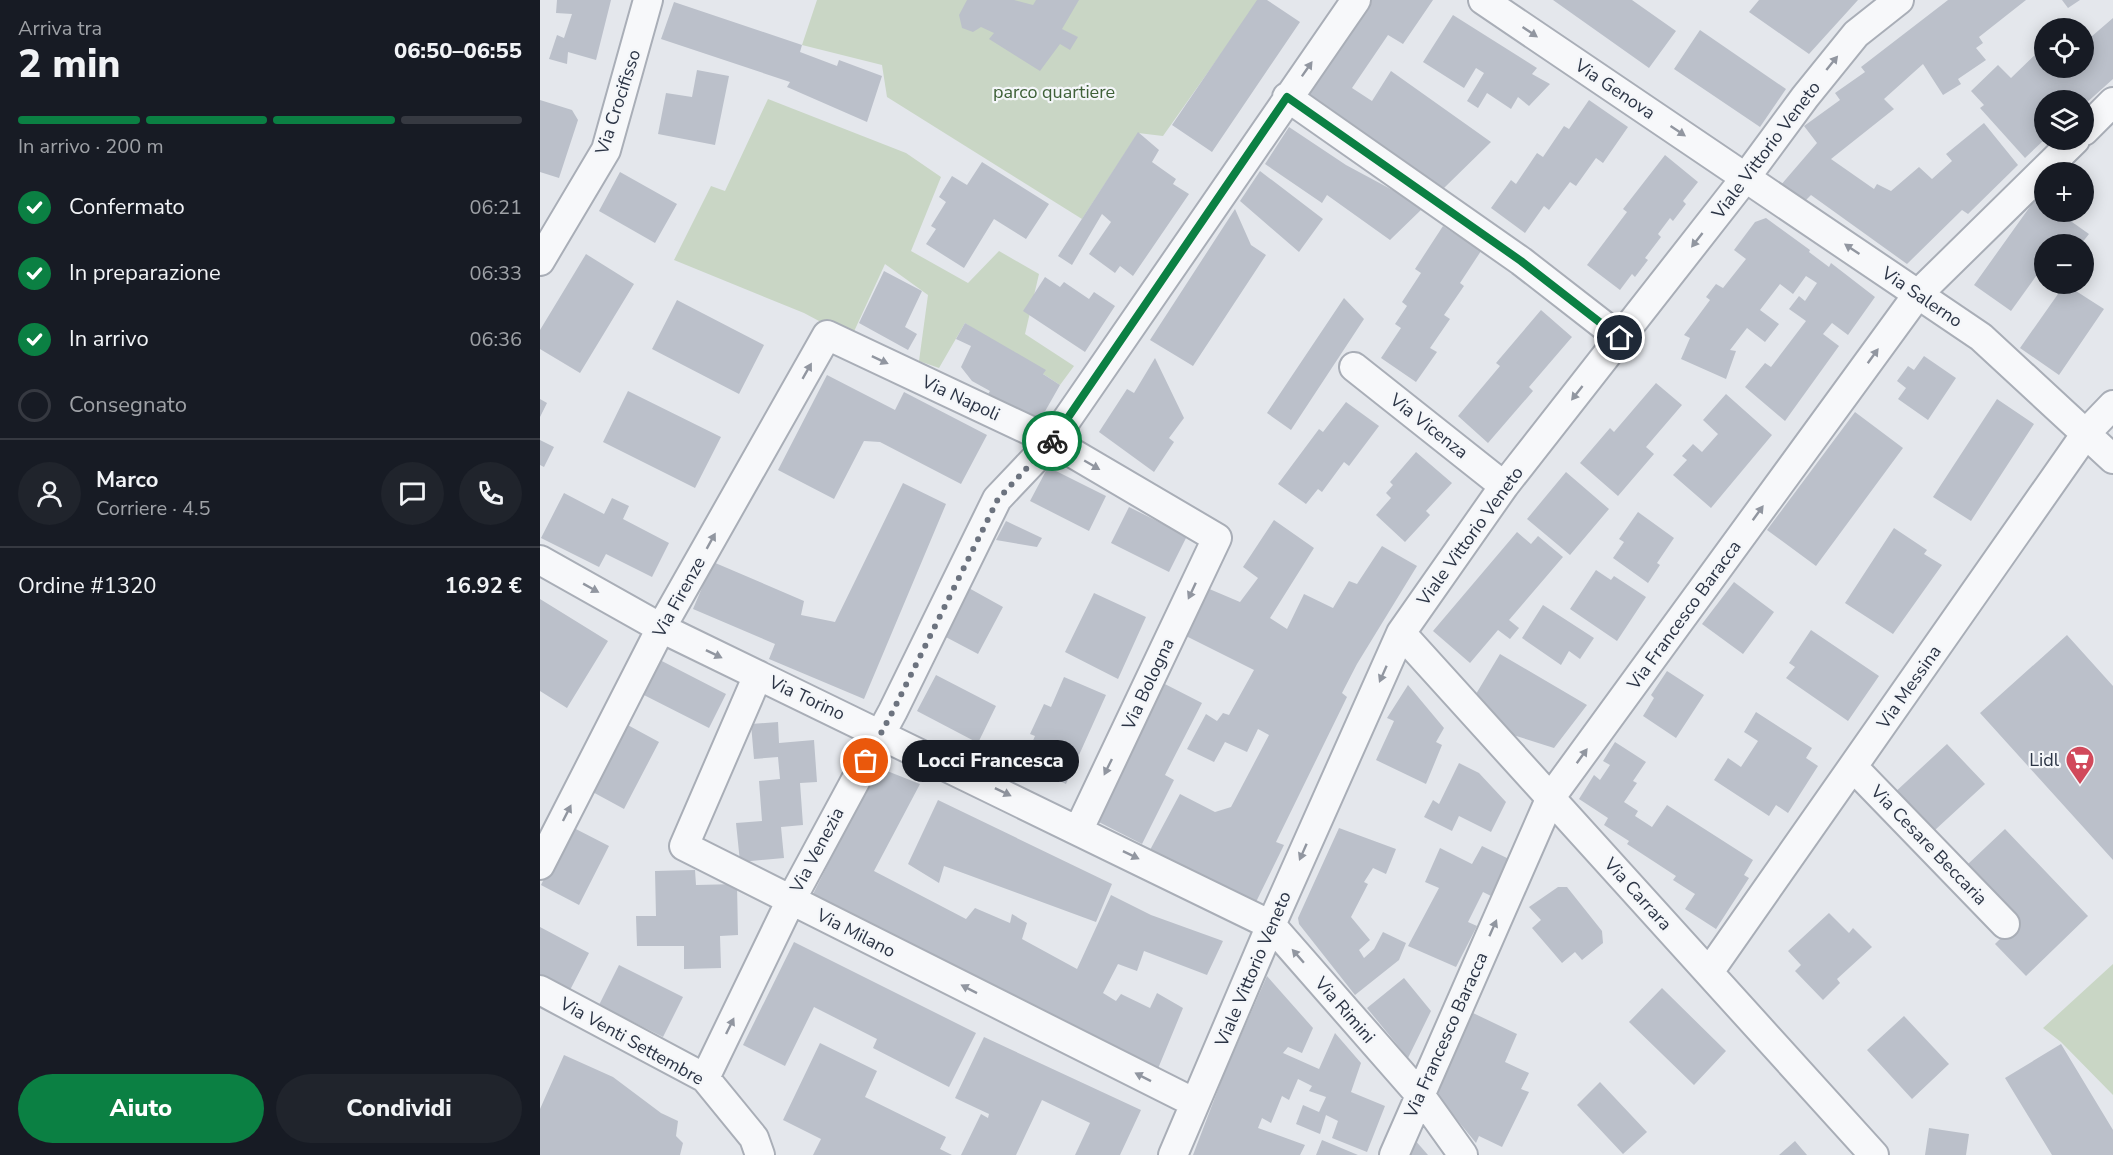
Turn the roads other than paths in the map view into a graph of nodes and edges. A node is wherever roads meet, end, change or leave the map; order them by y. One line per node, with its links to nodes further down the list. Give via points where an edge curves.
1 (648, 0): 10 (street, Via Crocifisso, via 606,150)
2 (1356, 0): 5 (street, Via Venezia, one-way to 2)
3 (1483, 0): 9 (street, Via Genova, one-way to 9)
4 (1899, 0): 9 (street, Viale Vittorio Veneto, one-way to 4, via 1856,34)
5 (1287, 97): 13 (street, via 1521,261); 17 (street, Via Venezia)
6 (2113, 102): 7 (street)
7 (2094, 121)
8 (2065, 150): 11 (street, Via Francesco Baracca)
9 (1746, 177): 11 (street, Via Salerno, one-way to 9); 13 (street, Viale Vittorio Veneto, one-way to 13)
10 (540, 261)
11 (1918, 294): 16 (street, Via Salerno, via 1981,337); 27 (street, Via Francesco Baracca, one-way to 11)
12 (827, 335): 17 (street, Via Napoli, one-way to 17); 22 (street, Via Firenze, one-way to 12)
13 (1620, 338): 19 (street, Viale Vittorio Veneto, one-way to 19)
14 (1354, 367): 19 (street, Via Vicenza)
15 (2113, 405): 16 (street, Via Messina)
16 (2086, 432): 18 (street, Via Salerno); 26 (street, Via Messina)
17 (1052, 441): 20 (street, Via Napoli, one-way to 20); 25 (street, Via Venezia, via 998,499)
18 (2113, 459)
19 (1504, 486): 23 (street, Viale Vittorio Veneto)
20 (1217, 538): 28 (street, Via Bologna, one-way to 28)
21 (540, 560): 22 (street, Via Torino, one-way to 22)
22 (661, 628): 24 (street, Via Torino, one-way to 24); 29 (street, Via Firenze, one-way to 22)
23 (1401, 633): 27 (street, Via Carrara); 31 (street, Viale Vittorio Veneto, one-way to 31)
24 (758, 675): 25 (street, Via Torino); 30 (street, Via Milano, via 684,846)
25 (881, 733): 28 (street, Via Torino, one-way to 28); 30 (street, Via Venezia)
26 (1853, 767): 32 (street, Via Cesare Beccaria); 33 (street, Via Messina)
27 (1551, 797): 33 (street, Via Carrara); 36 (street, Via Francesco Baracca, one-way to 27)
28 (1078, 829): 31 (street, Via Torino, one-way to 31)
29 (540, 865)
30 (790, 900): 35 (street, Via Venezia, one-way to 30); 37 (street, Via Milano, one-way to 30)
31 (1271, 924): 36 (street, Via Rimini, one-way to 31); 37 (street, Viale Vittorio Veneto)
32 (2005, 924)
33 (1709, 972): 43 (street, Via Carrara)
34 (540, 990): 35 (street, Via Venti Settembre)
35 (705, 1078): 38 (street, Via Venti Settembre)
36 (1420, 1095): 41 (street, Via Francesco Baracca); 42 (street, Via Rimini)
37 (1195, 1103): 40 (street, Viale Vittorio Veneto)
38 (757, 1146): 39 (street)
39 (783, 1155)
40 (1173, 1155)
41 (1394, 1155)
42 (1463, 1155)
43 (1874, 1155)

